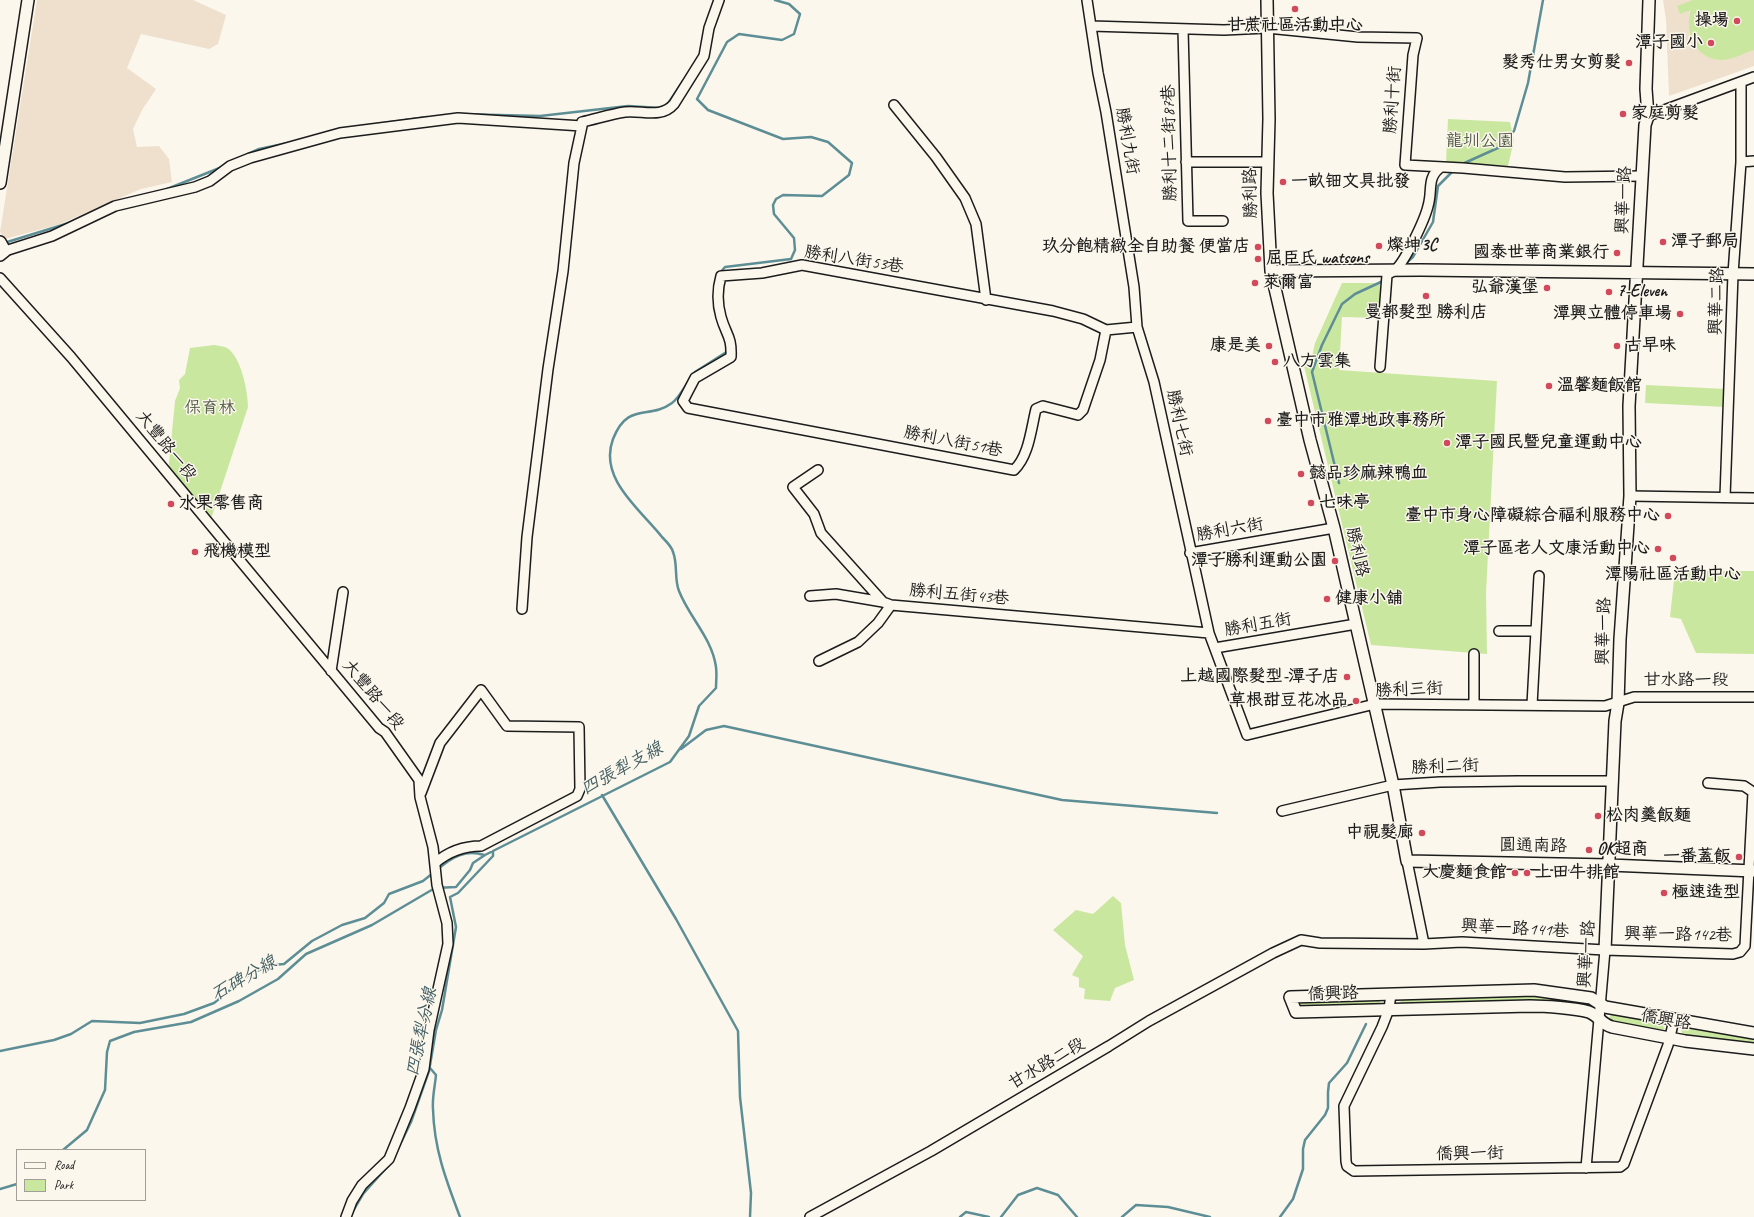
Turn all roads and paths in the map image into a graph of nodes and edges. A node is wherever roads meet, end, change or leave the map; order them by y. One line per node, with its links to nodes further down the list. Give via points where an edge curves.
1 (28, 0): 20 (street)
2 (719, 0): 13 (street, via 704,56 669,110 659,113 625,112 582,122)
3 (1087, 0): 6 (street, 勝利九街)
4 (1267, 0): 7 (street, 勝利路)
5 (1649, 0): 12 (street, 興華一路, via 1646,89)
6 (1092, 26): 8 (street); 30 (street, 勝利九街, via 1134,287)
7 (1267, 28): 8 (street); 16 (street, 勝利路); 18 (street, 勝利十街, via 1358,37 1417,38 1413,55 1405,165)
8 (1183, 29): 15 (street, 勝利十二街87巷)
9 (1754, 77): 10 (street)
10 (1742, 82): 12 (street); 17 (street, 興華二路)
11 (894, 105): 29 (street, via 936,156 968,205 976,224)
12 (1648, 116): 19 (street, 興華一路, via 1645,125)
13 (582, 126): 22 (street, via 458,118 340,133 250,158 230,166 202,184 115,206 52,236); 45 (street, via 574,163 563,271 527,537)
14 (1754, 161): 17 (street)
15 (1186, 162): 16 (street); 21 (street, 勝利十二街87巷, via 1188,221)
16 (1268, 162): 23 (street, 勝利路)
17 (1740, 162): 25 (street, 興華二路)
18 (1441, 167): 19 (street, via 1565,177); 27 (street, via 1435,171 1431,179 1429,205 1422,224)
19 (1642, 176): 24 (street, 興華一路)
20 (0, 183)
21 (1223, 221)
22 (1, 250)
23 (1271, 270): 27 (street); 39 (street, 勝利路, via 1310,440)
24 (1637, 272): 25 (street); 27 (street); 36 (street, 興華一路, via 1629,412)
25 (1733, 274): 26 (street); 37 (street, 興華二路)
26 (1754, 274)
27 (1392, 275): 32 (street)
28 (0, 278): 53 (street, 大豐路一段, via 71,357)
29 (986, 300): 31 (street, 勝利八街53巷, via 1053,311 1083,319); 33 (street, 勝利八街53巷, via 802,265 762,273 721,276 717,291 721,318 732,342 731,357 695,378 683,401)
30 (1137, 327): 31 (street); 35 (street, 勝利七街, via 1154,382)
31 (1106, 330): 33 (street, 勝利八街51巷, via 1100,360 1083,410 1078,415 1043,406 1036,409 1024,456 1014,470)
32 (1380, 367)
33 (688, 408)
34 (818, 470): 44 (street, 勝利五街43巷, via 793,486 814,514 821,534)
35 (1173, 471): 40 (street, 勝利六街)
36 (1630, 496): 37 (street); 55 (street, 興華一路)
37 (1725, 497): 38 (street)
38 (1754, 498)
39 (1334, 528): 40 (street, 勝利六街); 46 (street, 勝利路)
40 (1190, 553): 49 (street, 勝利五街)
41 (1539, 576): 48 (street)
42 (343, 592): 53 (street)
43 (810, 596): 44 (street, via 836,594)
44 (887, 603): 49 (street, 勝利五街43巷); 52 (street, via 878,623 858,642)
45 (522, 610)
46 (1356, 624): 50 (street, 勝利五街); 56 (street, 勝利路)
47 (1499, 631): 48 (street)
48 (1536, 631): 58 (street)
49 (1209, 633): 50 (street, 勝利五街)
50 (1215, 648): 56 (street, 勝利三街, via 1247,735)
51 (1474, 654): 57 (street)
52 (819, 661)
53 (331, 671): 62 (street, 大豐路一段, via 384,732 419,780)
54 (1754, 697): 55 (street, 甘水路一段, via 1634,697)
55 (1618, 703): 58 (street, 勝利三街, via 1605,706); 59 (street, 興華一路)
56 (1375, 704): 57 (street, 勝利三街); 61 (street, 勝利路)
57 (1474, 705): 58 (street, 勝利三街)
58 (1532, 705)
59 (1613, 781): 61 (street, 勝利二街); 66 (street, 興華一路)
60 (1708, 783): 67 (street, via 1744,786 1753,792)
61 (1393, 785): 63 (street, 勝利二街); 64 (street, 勝利路)
62 (420, 797): 65 (street, 大豐路一段, via 434,847); 65 (street, via 440,743 480,690 507,726 579,726 580,789 577,796 480,846 469,846 447,854)
63 (1282, 811)
64 (1407, 861): 66 (street, 圓通南路); 69 (street, 勝利路)
65 (435, 863): 80 (street, 大豐路一段, via 448,938 429,1030 424,1069 389,1158 362,1185)
66 (1609, 865): 67 (street, 圓通南路); 70 (street, 興華一路)
67 (1752, 871): 70 (street, 興華一路142巷, via 1745,946 1740,952 1733,954)
68 (1301, 940): 69 (street, 興華一路141巷, via 1320,943); 81 (street, 甘水路二段, via 1149,1021 931,1151)
69 (1424, 944): 70 (street, 興華一路141巷, via 1462,942)
70 (1605, 950): 72 (street, 興華一路)
71 (1391, 994): 72 (street, 僑興路, via 1534,990 1591,998); 73 (street, 僑興一街); 73 (street, 僑興路, via 1290,997 1296,1012)
72 (1601, 1005): 74 (street, 興華一路); 75 (street, 僑興路)
73 (1389, 1009): 74 (street, 僑興路, via 1535,1006 1588,1012); 79 (street, 僑興一街, via 1344,1106 1346,1161 1350,1169 1365,1171)
74 (1599, 1019): 77 (street, 僑興路, via 1603,1024 1610,1026); 79 (street, 興華一路)
75 (1674, 1020): 76 (street, 僑興路); 77 (street, 僑興一街)
76 (1754, 1033)
77 (1670, 1039): 78 (street, 僑興路); 79 (street, 僑興一街, via 1624,1164 1620,1167)
78 (1754, 1049)
79 (1586, 1168)
80 (346, 1217)
81 (810, 1217)

